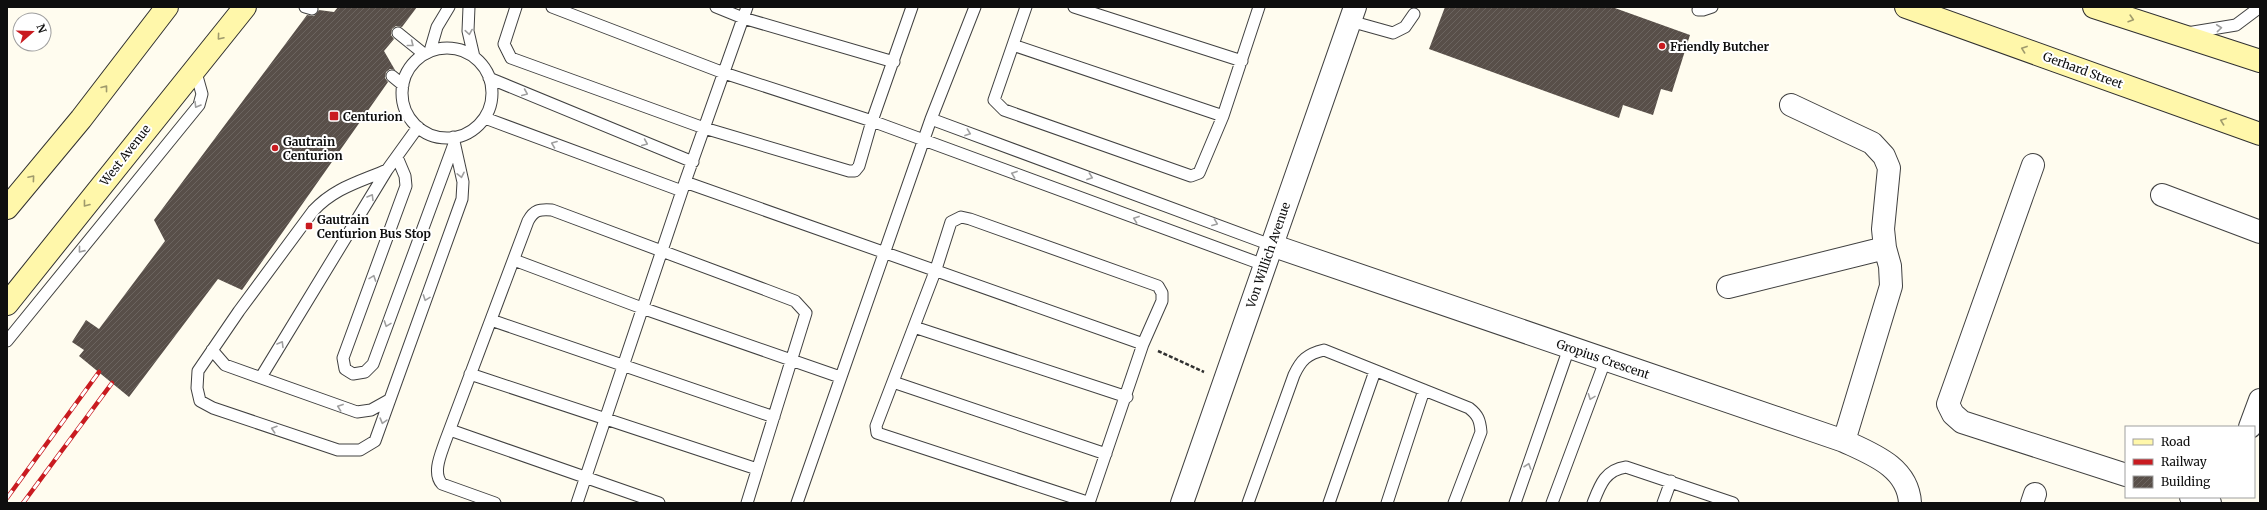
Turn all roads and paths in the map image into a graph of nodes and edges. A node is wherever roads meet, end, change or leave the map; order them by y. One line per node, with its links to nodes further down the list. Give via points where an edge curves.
1 (167, 7): 50 (street, one-way to 1, via 81,119)
2 (245, 7): 29 (street, West Avenue, one-way to 29)
3 (449, 7): 24 (lane, via 437,26)
4 (469, 7): 25 (lane, one-way to 25, via 467,21)
5 (516, 7): 40 (lane, via 504,44 511,58)
6 (552, 7): 30 (lane)
7 (716, 7): 18 (lane)
8 (912, 7): 28 (lane)
9 (974, 7): 37 (lane)
10 (1026, 7): 23 (lane)
11 (1074, 7): 26 (lane)
12 (1259, 7): 26 (lane)
13 (1712, 7): 17 (lane)
14 (1906, 7): 41 (street, Gerhard Street, one-way to 14)
15 (2094, 7): 22 (street, one-way to 22)
16 (2260, 8): 22 (lane, one-way to 16, via 2236,25)
17 (1698, 10)
18 (745, 12): 28 (lane); 30 (lane)
19 (1353, 14): 20 (lane, via 1393,33 1405,27); 52 (street, Von Willich Avenue)
20 (1414, 14)
21 (398, 33): 24 (lane, one-way to 24)
22 (2180, 34): 27 (street)
23 (1013, 45): 35 (lane); 35 (lane, via 994,100 998,106 1191,176 1199,173)
24 (427, 52): 25 (lane, via 449,48 462,50); 33 (lane, via 410,67)
25 (474, 57): 32 (lane, via 483,66)
26 (1242, 60): 35 (lane)
27 (2260, 61)
28 (894, 62): 38 (lane)
29 (194, 68): 60 (street, West Avenue, one-way to 60); 64 (lane, one-way to 64, via 202,94 199,105)
30 (724, 73): 38 (lane); 40 (lane)
31 (392, 76): 33 (lane)
32 (489, 78): 36 (lane, via 492,92); 45 (lane, one-way to 45)
33 (403, 84): 39 (lane, via 402,94 407,112)
34 (1791, 105): 53 (street, via 1872,143 1884,156 1889,168 1883,229)
35 (1223, 116)
36 (485, 118): 42 (lane); 48 (lane, one-way to 36)
37 (932, 119): 43 (lane); 52 (lane, one-way to 52)
38 (872, 121): 40 (lane, via 855,171); 43 (lane)
39 (418, 127): 42 (lane, via 435,136); 44 (lane)
40 (704, 128): 45 (lane)
41 (2260, 134)
42 (454, 140): 44 (lane, one-way to 44, via 372,364 365,372 352,374 345,369 343,358 406,186 405,176); 79 (lane, one-way to 79, via 464,191)
43 (924, 140): 55 (lane); 57 (lane, one-way to 43)
44 (397, 157): 47 (lane)
45 (693, 162): 48 (lane)
46 (2033, 166): 88 (street, via 1948,404 1949,410 1962,422)
47 (387, 170): 67 (lane, via 341,188 321,202); 73 (lane, one-way to 47)
48 (684, 186): 54 (lane); 55 (lane)
49 (2162, 195): 51 (street)
50 (7, 208)
51 (2260, 232)
52 (1271, 245): 57 (street, Von Willich Avenue); 66 (street, Gropius Crescent)
53 (1885, 248): 59 (street); 85 (street, via 1890,266 1891,286)
54 (662, 251): 56 (lane, via 552,210 541,209 532,213); 61 (lane); 69 (lane, via 795,302 806,313)
55 (884, 251): 58 (lane); 74 (lane)
56 (514, 260): 61 (lane); 62 (lane)
57 (1264, 265): 75 (street, Von Willich Avenue)
58 (936, 269): 63 (lane); 65 (lane); 65 (lane, via 951,222 961,217 970,218 1158,286 1162,293 1162,301)
59 (1728, 287)
60 (7, 304)
61 (642, 308): 69 (lane); 70 (lane)
62 (491, 320): 70 (lane); 72 (lane)
63 (914, 327): 76 (lane); 78 (lane)
64 (7, 341)
65 (1143, 344): 75 (path); 78 (lane)
66 (1569, 348): 68 (street, Gropius Crescent); 103 (lane, one-way to 66)
67 (212, 350): 73 (lane, via 224,365); 79 (lane, one-way to 67, via 375,441 360,450 338,450 213,408 200,401 196,379 198,371)
68 (1605, 361): 85 (street, Gropius Crescent); 104 (lane, one-way to 104)
69 (791, 362): 74 (lane); 81 (lane)
70 (623, 365): 81 (lane); 82 (lane)
71 (1375, 371): 77 (lane); 99 (lane, via 1324,350 1309,354 1301,361); 100 (lane)
72 (470, 374): 82 (lane); 84 (lane)
73 (261, 377): 79 (lane, one-way to 73, via 371,410 357,412)
74 (840, 377): 97 (lane)
75 (1225, 381): 98 (street, Von Willich Avenue)
76 (893, 382): 86 (lane); 86 (lane, via 876,426 877,433 1083,503 1090,500)
77 (1424, 390): 101 (lane); 102 (lane, via 1468,408 1480,421 1481,432)
78 (1127, 397): 86 (lane)
79 (389, 400)
80 (2260, 400): 83 (street)
81 (774, 417): 87 (lane)
82 (605, 419): 87 (lane); 89 (lane)
83 (2250, 426)
84 (450, 430): 89 (lane); 93 (lane, via 438,464 439,481 446,486)
85 (1844, 441): 107 (street, Gropius Crescent, via 1885,461 1897,472 1905,485)
86 (1106, 454)
87 (758, 469): 96 (lane)
88 (2125, 476)
89 (586, 478): 94 (lane); 95 (lane)
90 (1671, 481): 92 (lane); 105 (lane, via 1626,467 1615,469 1602,480); 106 (lane)
91 (2194, 498): 108 (street)
92 (1728, 502)
93 (495, 503)
94 (577, 503)
95 (659, 503)
96 (747, 503)
97 (797, 503)
98 (1182, 503)
99 (1248, 503)
100 (1328, 503)
101 (1387, 503)
102 (1454, 503)
103 (1515, 503)
104 (1552, 503)
105 (1593, 503)
106 (1663, 503)
107 (1910, 503)
108 (2210, 503)

